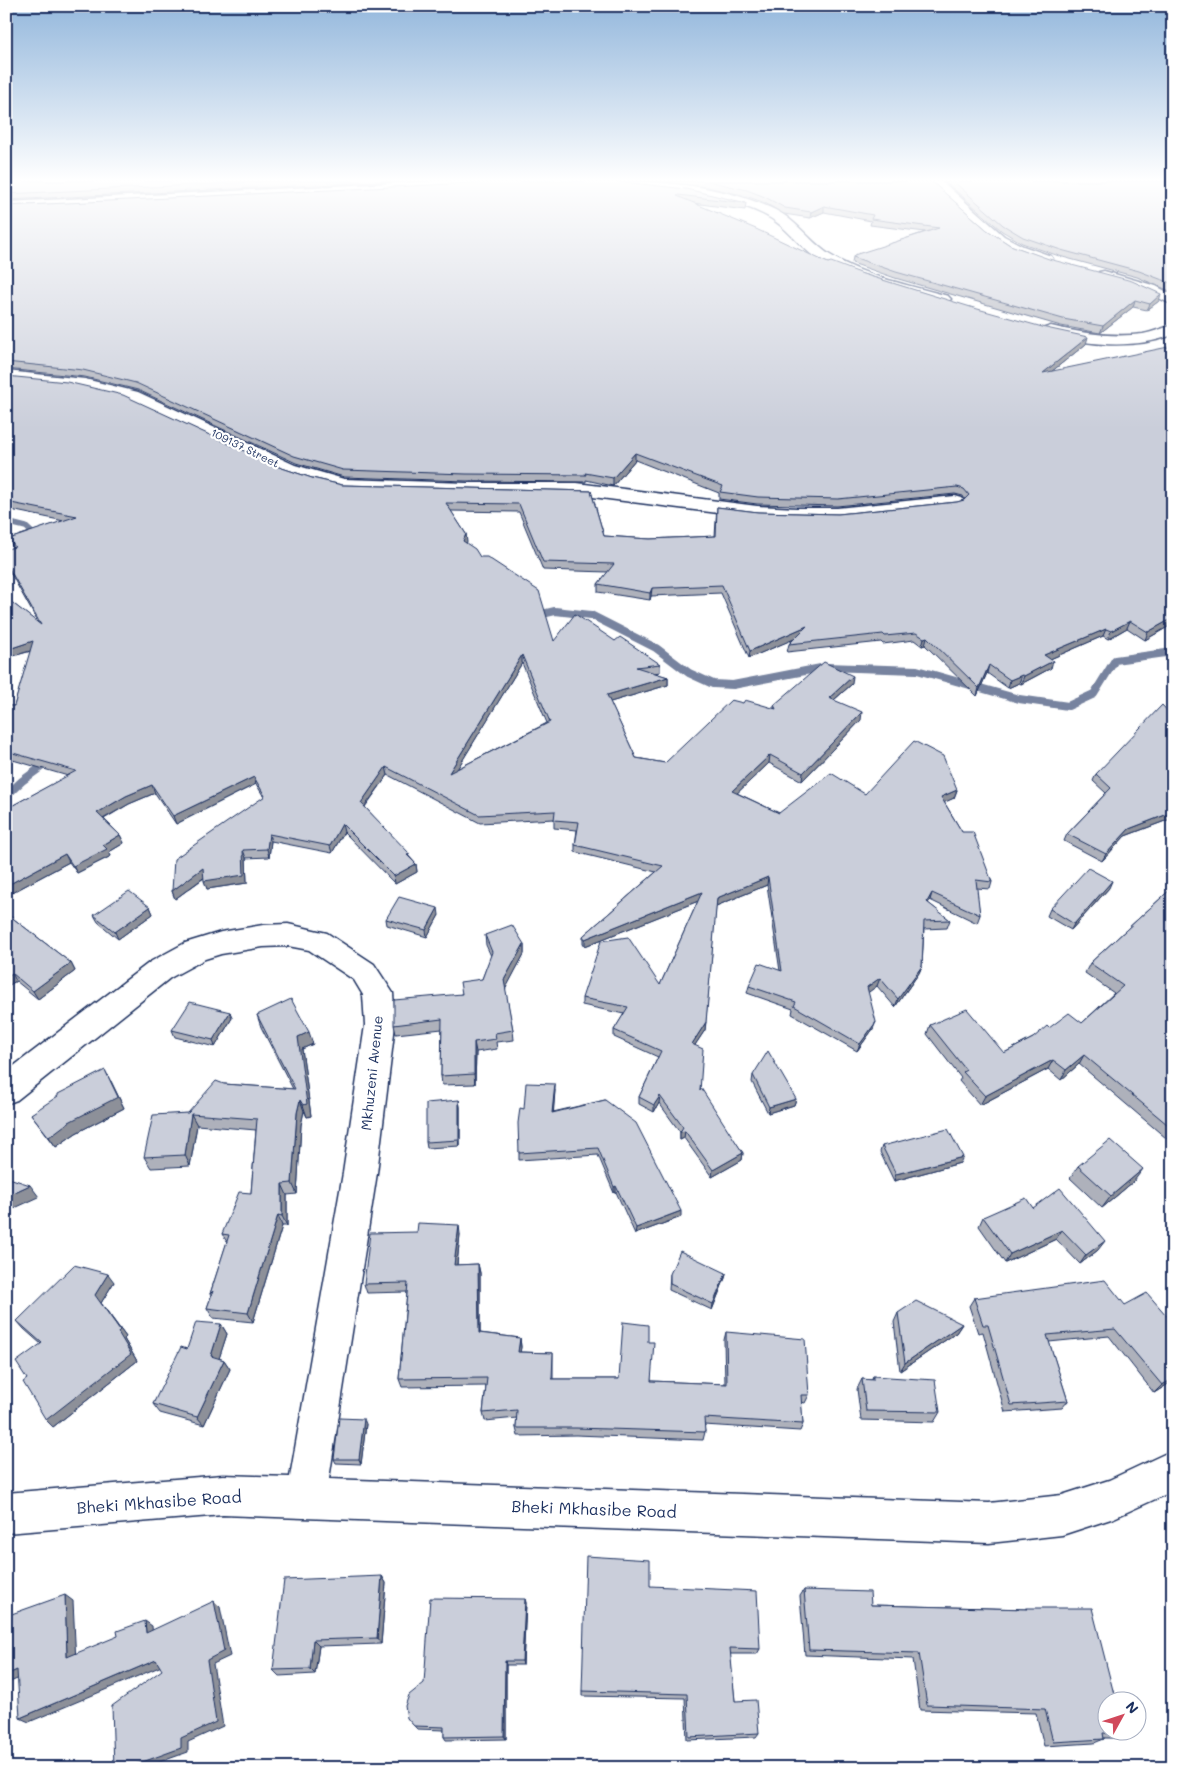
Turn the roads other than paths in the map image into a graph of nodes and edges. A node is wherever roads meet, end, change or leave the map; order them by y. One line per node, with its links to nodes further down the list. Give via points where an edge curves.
1 (838, 264): 4 (street)
2 (1089, 271): 3 (street, via 1151,288)
3 (1173, 301)
4 (953, 302)
5 (1035, 326): 6 (street, via 1078,336 1119,340 1140,339)
6 (1173, 330)
7 (6, 376): 8 (street, 109137 Street, via 94,385 132,396 288,469 344,485 577,489 757,512 797,514 837,514)
8 (955, 502)
9 (6, 1090): 11 (street, Mkhuzeni Avenue, via 160,970 195,951 221,943 288,935 317,941 364,972 378,994 380,1025 360,1173)
10 (1173, 1470): 11 (street, Bheki Mkhasibe Road, via 1114,1498 1062,1515 989,1523)
11 (306, 1499): 12 (street, Bheki Mkhasibe Road, via 223,1496)
12 (6, 1513)

